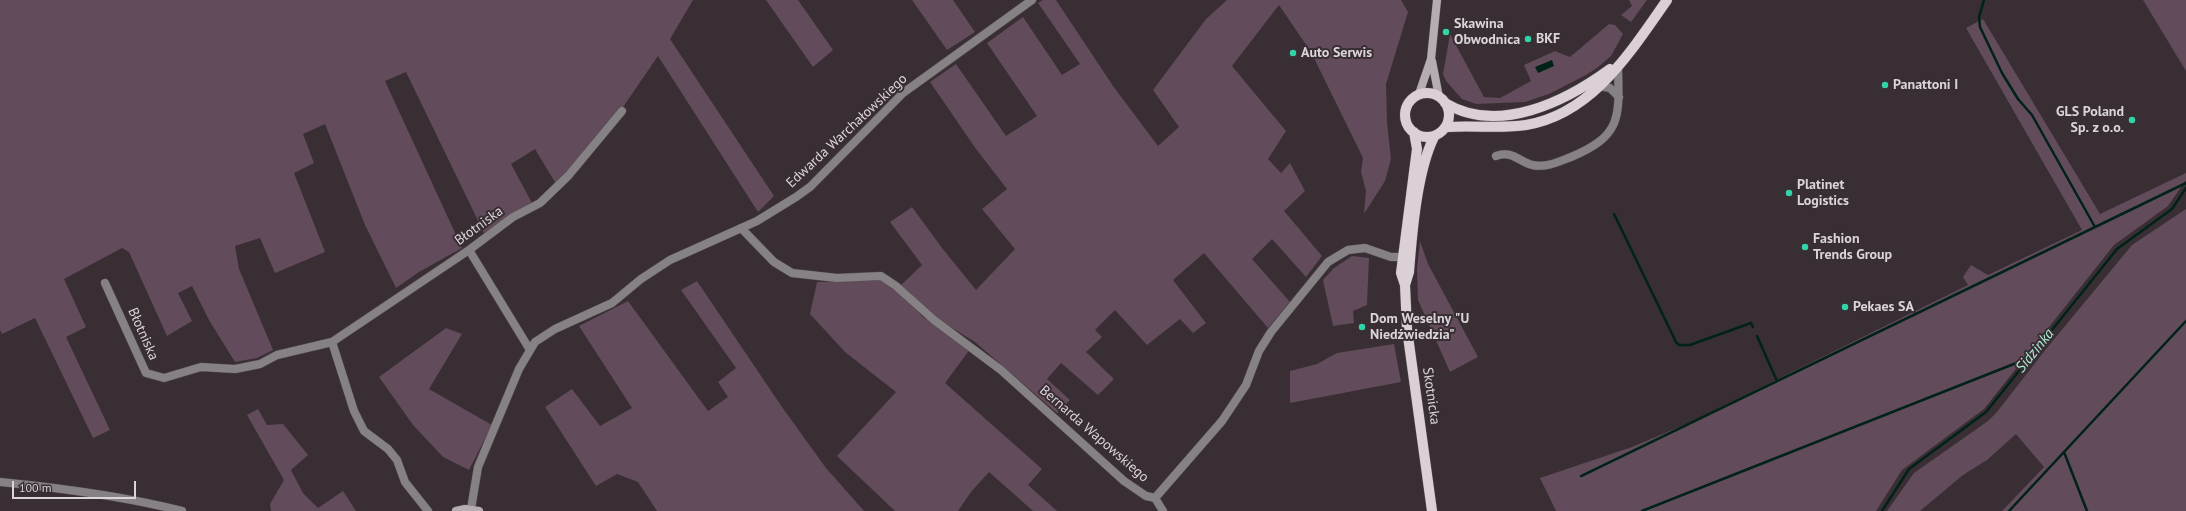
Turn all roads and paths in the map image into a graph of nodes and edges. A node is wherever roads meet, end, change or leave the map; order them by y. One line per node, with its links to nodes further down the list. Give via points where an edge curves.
1 (1032, 0): 15 (street, Edwarda Warchałowskiego, via 903,93 805,190 774,211)
2 (1437, 0): 4 (main road)
3 (1667, 0): 5 (main road)
4 (1431, 59): 7 (main road); 9 (main road)
5 (1619, 63): 6 (main road); 8 (street); 9 (main road, via 1572,94 1541,108 1522,113 1489,115 1465,112)
6 (1599, 86): 8 (street, via 1610,88); 11 (main road, via 1578,105 1544,120 1511,126)
7 (1419, 94): 9 (main road, via 1429,93); 12 (main road, via 1411,99 1405,110 1407,122)
8 (1619, 96): 14 (street, via 1617,118 1608,134 1594,147 1548,166 1533,165 1503,153)
9 (1442, 100): 11 (main road, via 1449,112)
10 (622, 111): 16 (street, Błotniska, via 554,190)
11 (1447, 127): 13 (main road)
12 (1414, 132): 13 (main road); 17 (main road, Skotnicka, via 1417,149)
13 (1434, 137): 17 (main road, Skotnicka, via 1428,148)
14 (1496, 156)
15 (741, 228): 20 (street, Edwarda Warchałowskiego, via 670,260 641,279 612,303 555,329 535,342); 22 (street, Bernarda Wapowskiego, via 774,262 792,273 837,278 881,276 1001,370 1124,481 1146,496)
16 (469, 250): 19 (street, Błotniska); 20 (street)
17 (1406, 257): 22 (street, Bernarda Wapowskiego, via 1390,257 1365,248 1348,250 1328,262 1271,332 1259,351 1246,385 1222,422); 28 (main road, Skotnicka, via 1409,272 1405,285 1407,329)
18 (105, 283): 19 (street, Błotniska, via 146,373 164,378 201,367 235,369 260,364 277,355)
19 (332, 342): 25 (street, via 354,411 364,431 388,449 397,460 405,482)
20 (530, 350): 23 (street, Edwarda Warchałowskiego, via 519,369 478,467)
21 (0, 482): 24 (street, via 142,500)
22 (1155, 498): 27 (street)
23 (475, 510): 26 (main road)
24 (182, 511)
25 (428, 511)
26 (456, 511)
27 (1164, 511)
28 (1432, 511)

